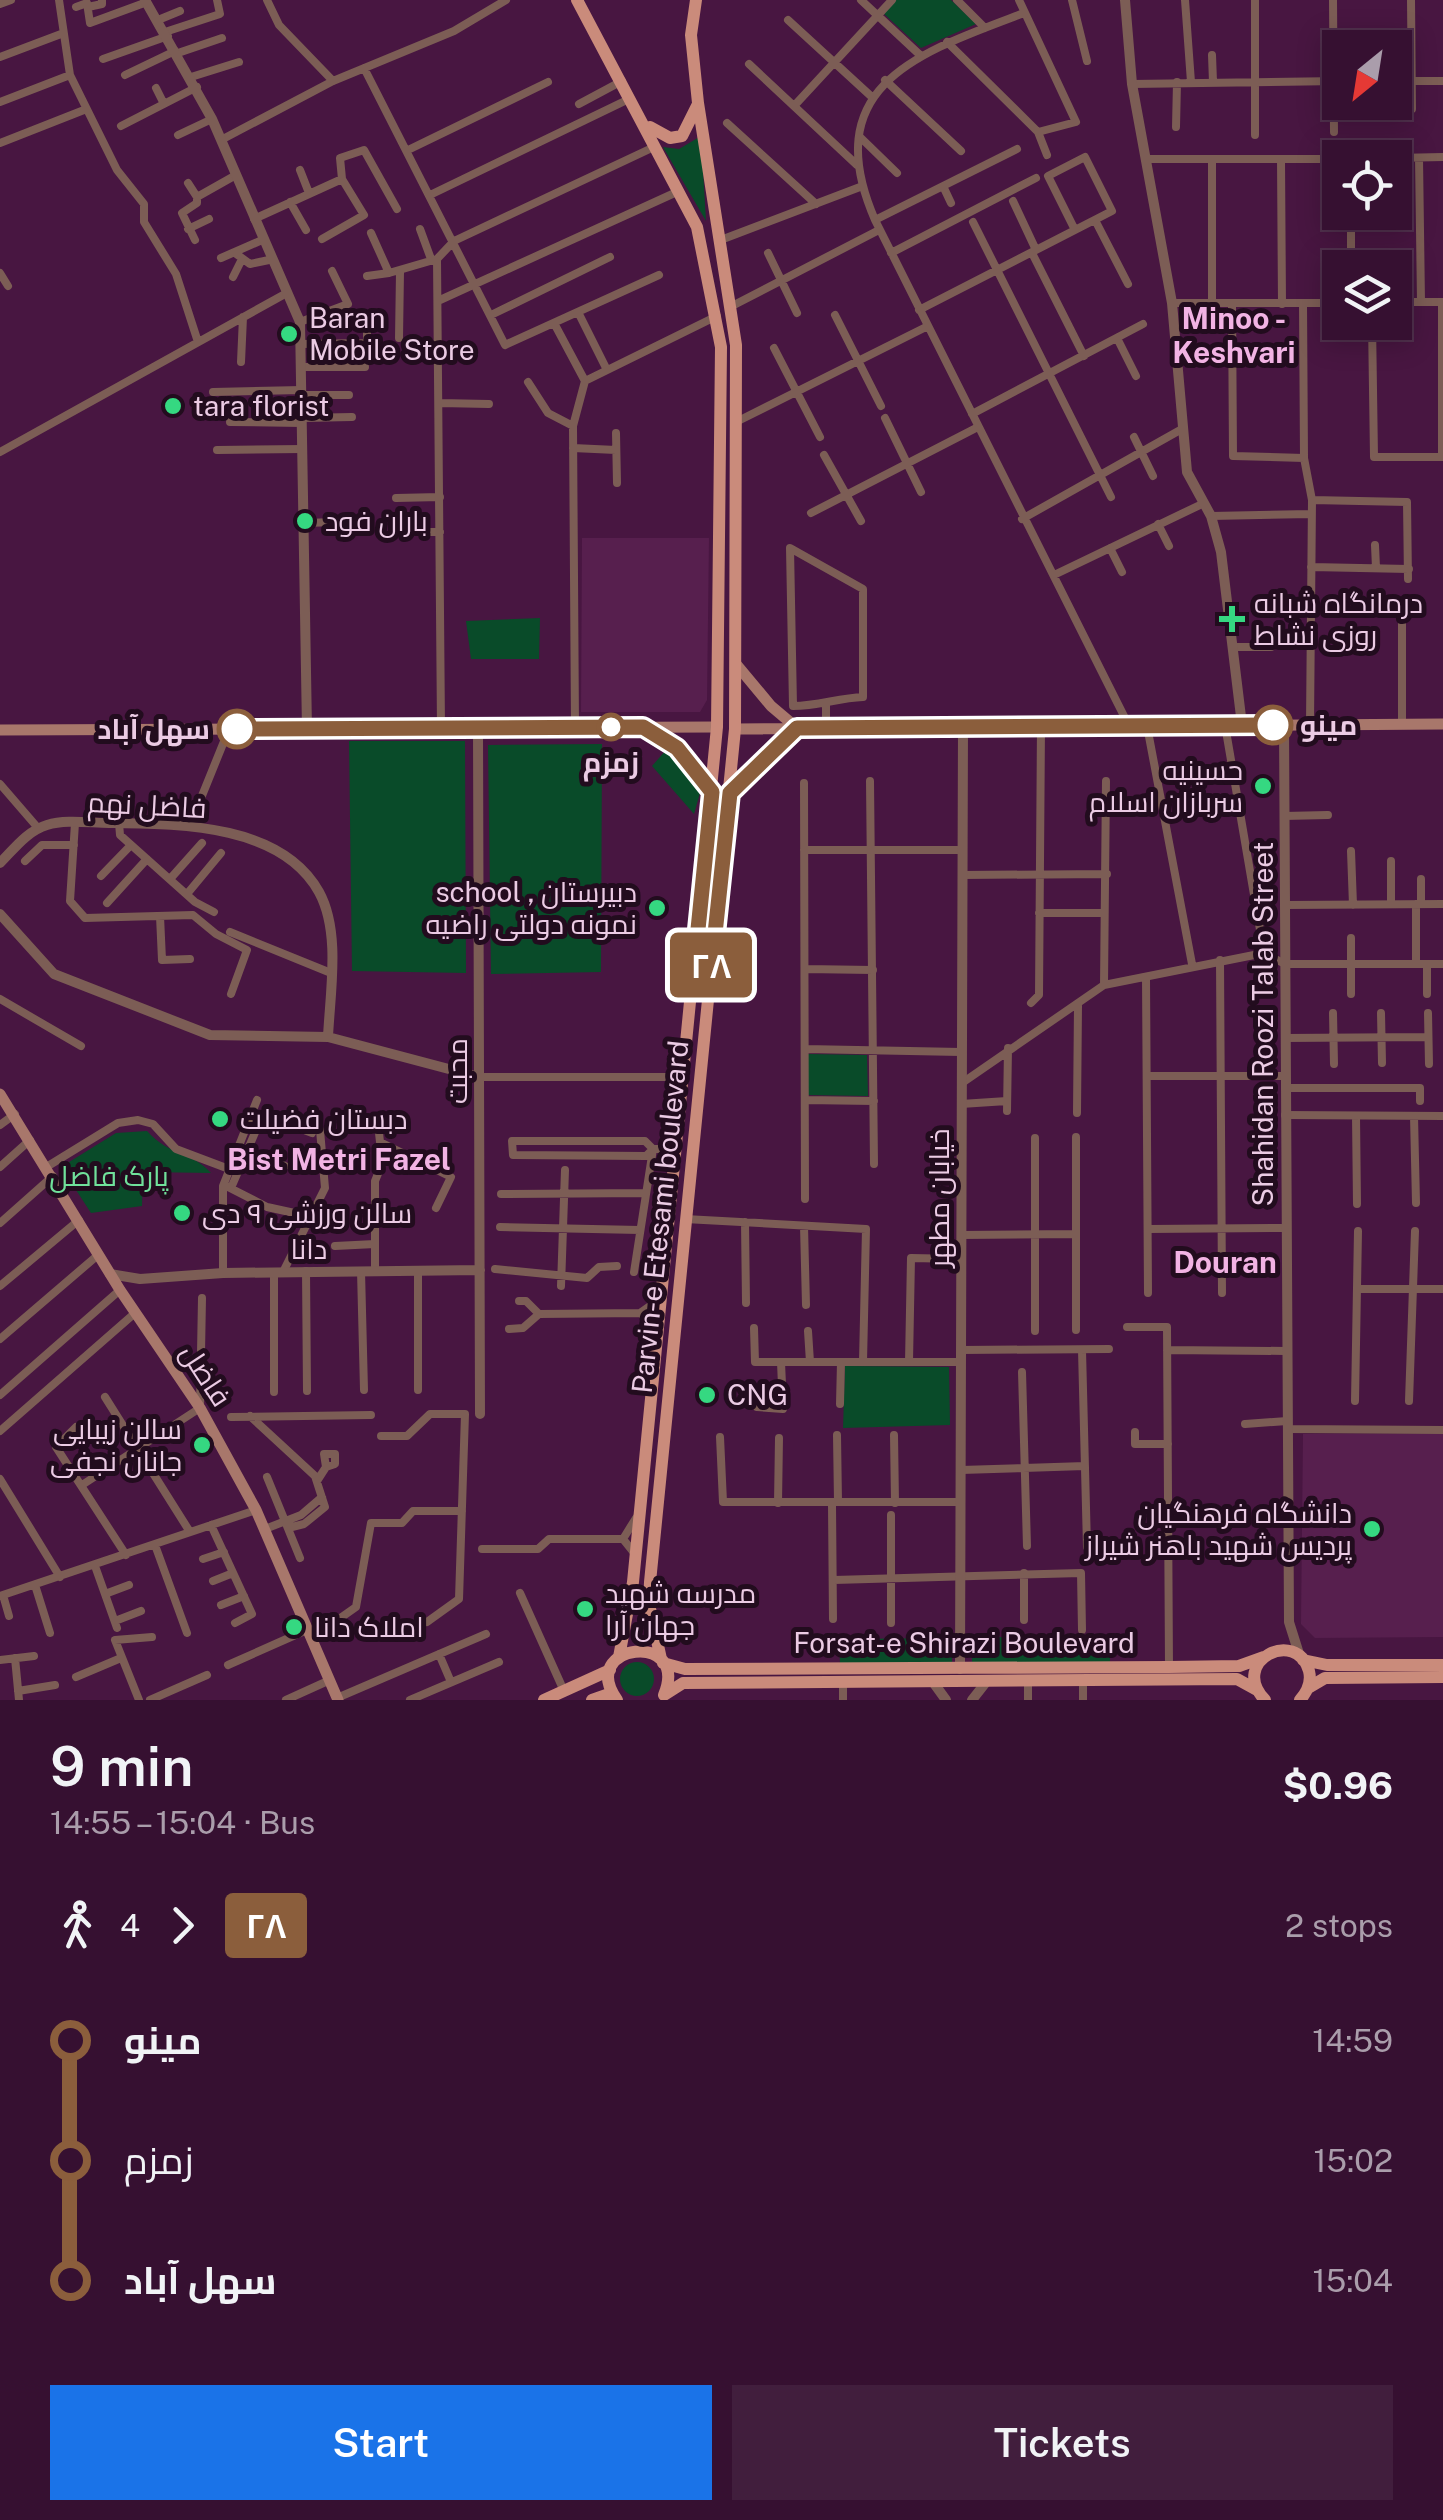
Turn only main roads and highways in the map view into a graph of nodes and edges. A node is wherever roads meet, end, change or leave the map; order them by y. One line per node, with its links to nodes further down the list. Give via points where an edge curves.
1 (576, 0): 4 (main road, Parvin-e Etesami boulevard)
2 (696, 0): 3 (main road, Parvin-e Etesami boulevard, via 690,24)
3 (698, 103): 4 (main road, via 682,136 658,135); 6 (main road, Parvin-e Etesami boulevard, via 732,306)
4 (644, 122): 5 (main road, Parvin-e Etesami boulevard, via 700,238 722,347)
5 (721, 470): 6 (main road); 8 (main road, Parvin-e Etesami boulevard)
6 (736, 470): 7 (main road, Parvin-e Etesami boulevard)
7 (736, 664): 13 (main road, Parvin-e Etesami boulevard); 14 (main road)
8 (718, 705): 10 (main road, Parvin-e Etesami boulevard); 12 (main road)
9 (1443, 724): 14 (main road)
10 (717, 726): 12 (main road); 16 (main road, Parvin-e Etesami boulevard)
11 (643, 727): 12 (main road); 15 (main road); 16 (main road, via 677,748)
12 (694, 727)
13 (735, 728): 14 (main road); 17 (main road, Parvin-e Etesami boulevard)
14 (797, 728): 17 (main road)
15 (0, 730)
16 (712, 792): 18 (main road, Parvin-e Etesami boulevard)
17 (730, 793): 19 (main road, Parvin-e Etesami boulevard)
18 (691, 995): 19 (main road); 22 (main road, Parvin-e Etesami boulevard, via 636,1554)
19 (708, 996): 24 (main road, Parvin-e Etesami boulevard, via 650,1582)
20 (0, 1094): 33 (main road, فاضل, via 200,1408 256,1510)
21 (1268, 1655): 23 (main road, via 1287,1651); 24 (main road, Forsat-e Shirazi Boulevard, via 1239,1666 1169,1667 684,1670); 29 (main road, via 1255,1670)
22 (618, 1657): 24 (main road, Forsat-e Shirazi Boulevard, via 640,1650); 26 (main road)
23 (1302, 1659): 25 (main road, via 1327,1665); 30 (main road, via 1309,1672)
24 (662, 1661): 32 (main road, Parvin-e Etesami boulevard, via 668,1680)
25 (1443, 1664)
26 (610, 1670): 28 (main road); 31 (main road)
27 (1443, 1677): 30 (main road, via 1325,1678)
28 (578, 1685): 34 (main road); 35 (main road)
29 (1261, 1695): 32 (main road, Forsat-e Shirazi Boulevard, via 1237,1679 684,1682)
30 (1303, 1696)
31 (616, 1698): 35 (main road)
32 (662, 1698)
33 (337, 1699)
34 (544, 1700)
35 (590, 1700)

